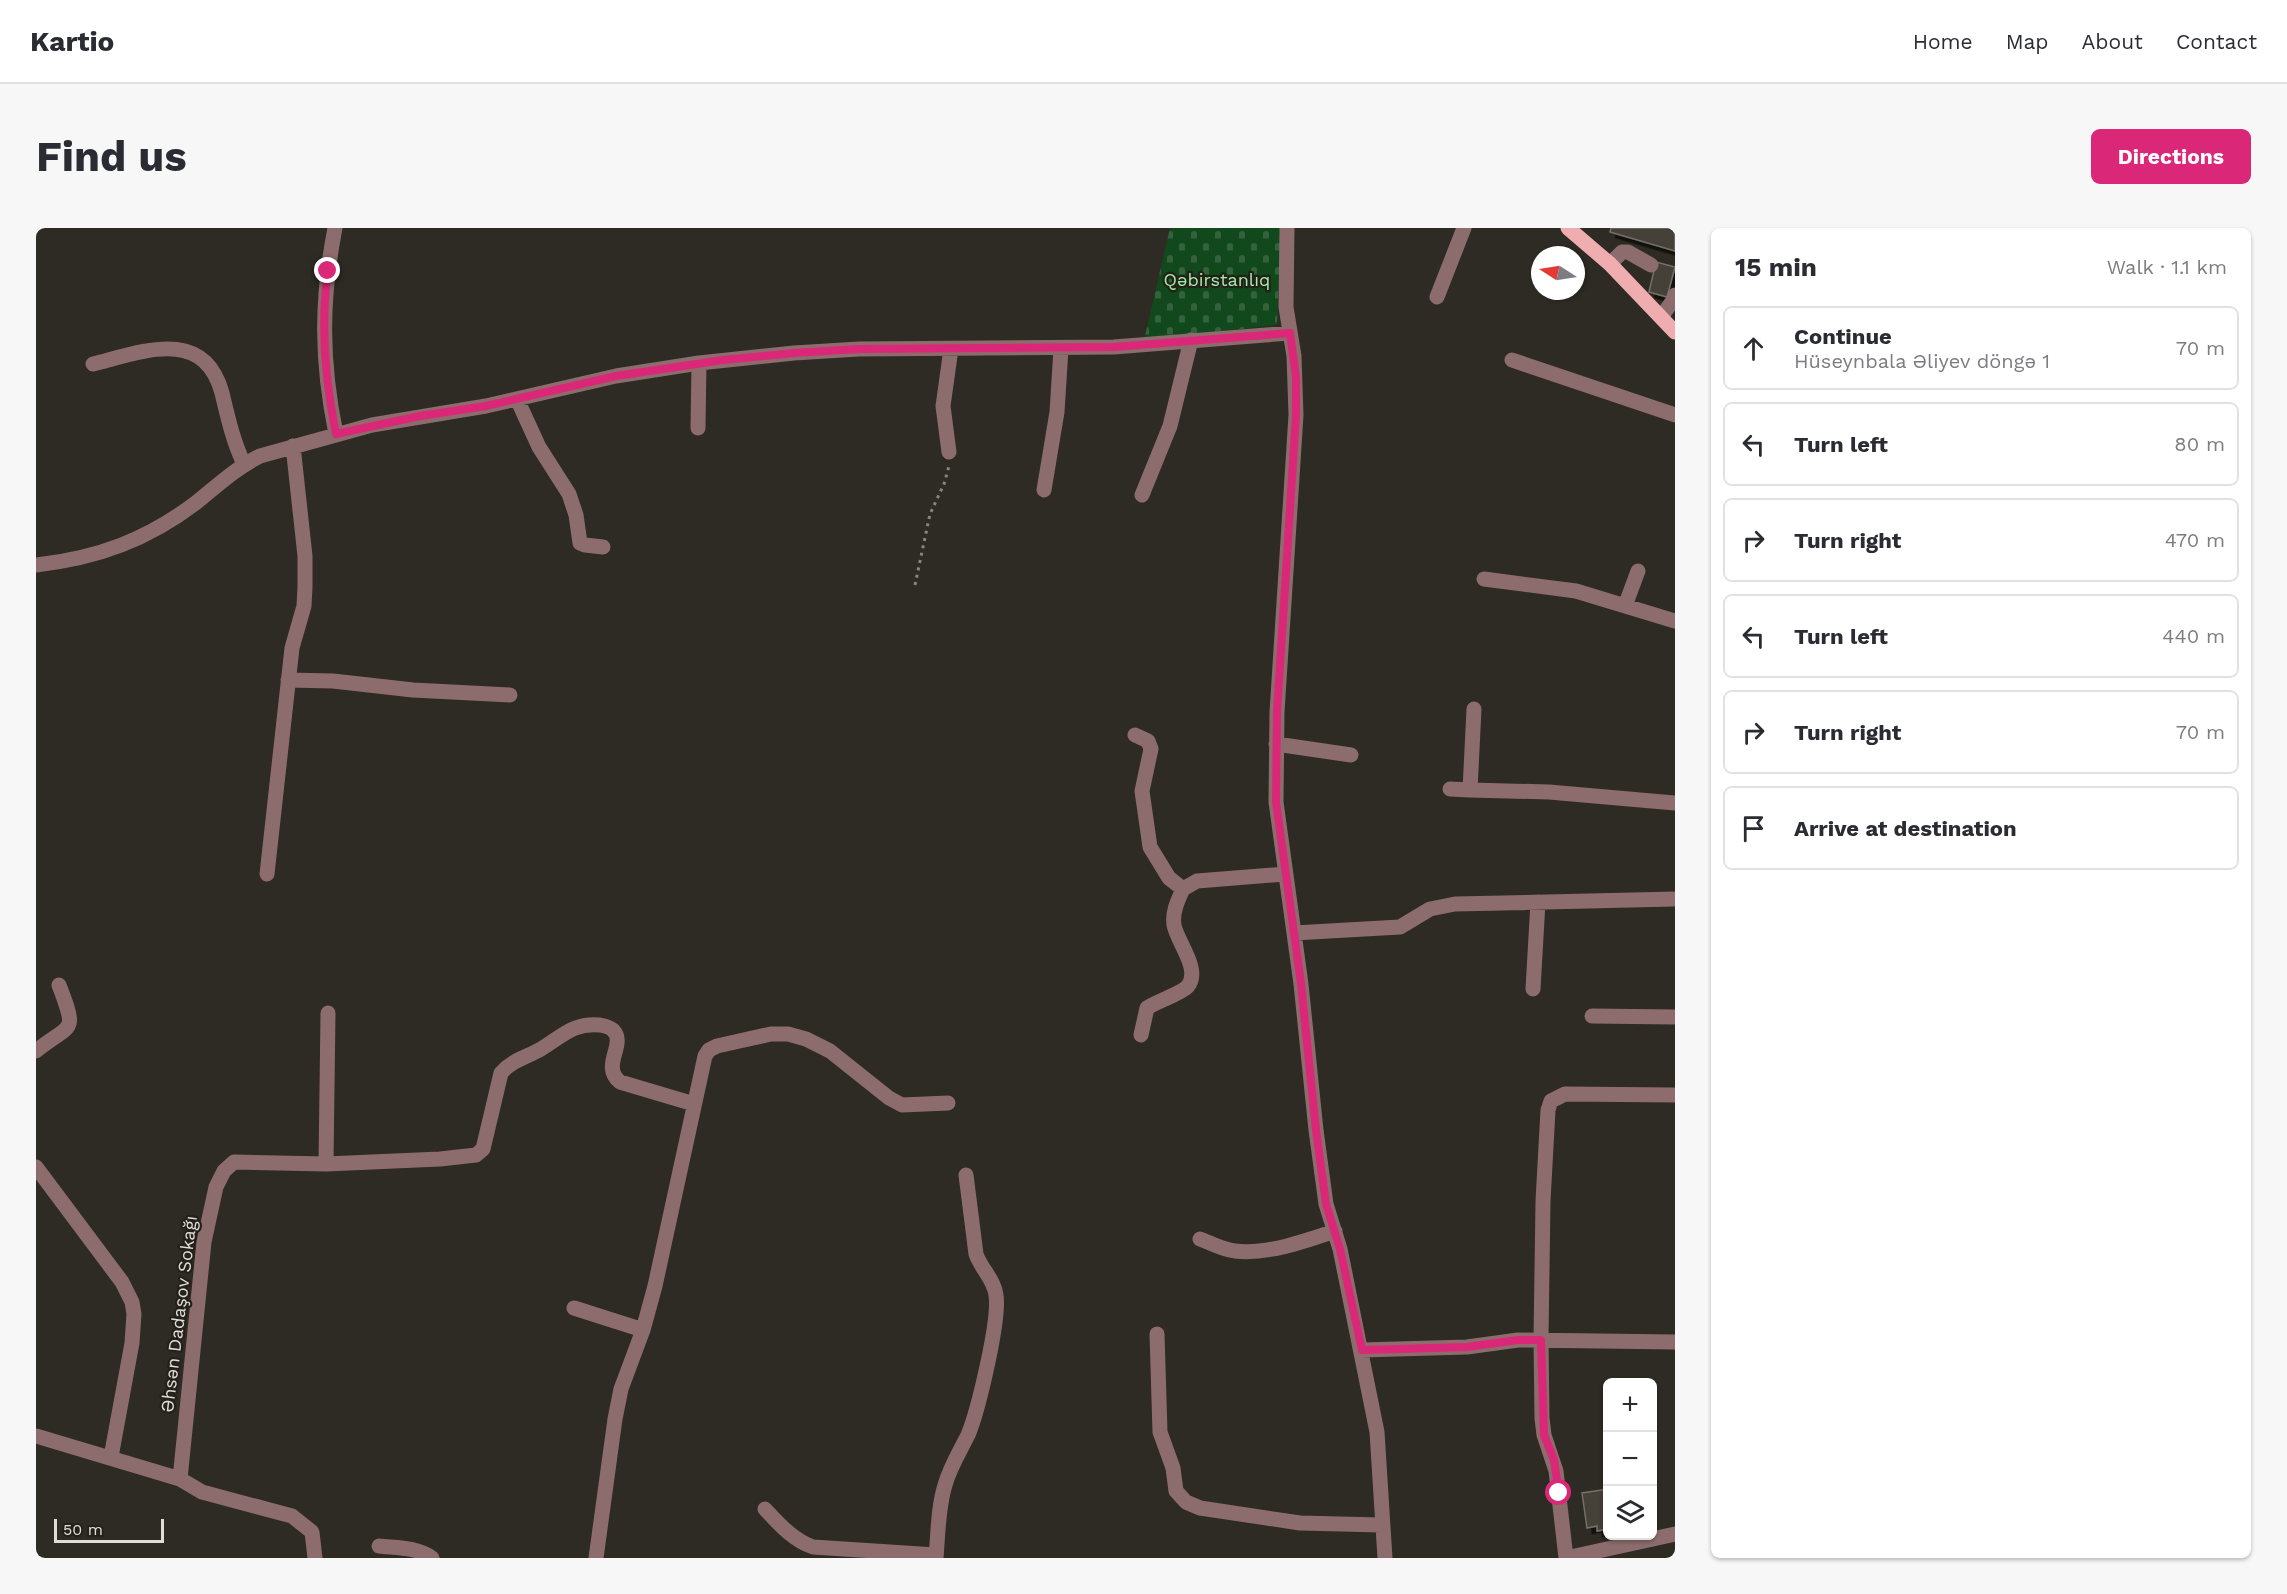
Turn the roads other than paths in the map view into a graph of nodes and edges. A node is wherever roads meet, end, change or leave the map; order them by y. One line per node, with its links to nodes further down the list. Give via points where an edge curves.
1 (335, 228): 21 (street, via 324,293 324,334 328,397)
2 (1287, 228): 11 (street, via 1285,289)
3 (1464, 228): 8 (street)
4 (1569, 228): 5 (main road)
5 (1610, 264): 6 (street, via 1622,252 1628,252); 9 (main road)
6 (1651, 265)
7 (1675, 295): 9 (street)
8 (1437, 297)
9 (1661, 317): 10 (main road)
10 (1675, 332)
11 (1290, 333): 12 (street); 37 (street, via 1296,415)
12 (1191, 340): 14 (street); 26 (street, via 1170,426)
13 (951, 349): 14 (street); 16 (street, via 804,352); 23 (street, via 944,405)
14 (1061, 349): 25 (street, via 1057,412)
15 (1512, 360): 19 (street)
16 (699, 363): 18 (street, via 616,376); 20 (street)
17 (93, 364): 24 (street, via 172,348 204,360 222,392 233,441)
18 (518, 399): 21 (street); 27 (street, via 539,447 569,494 580,543)
19 (1675, 416)
20 (698, 428)
21 (336, 434): 22 (street)
22 (292, 446): 24 (street); 33 (street, via 305,587)
23 (949, 452)
24 (244, 464): 28 (street, via 175,517 132,540 81,559)
25 (1044, 490)
26 (1142, 495)
27 (603, 547)
28 (36, 565)
29 (1638, 571): 31 (street)
30 (1484, 579): 31 (street, via 1576,591)
31 (1625, 606): 32 (street)
32 (1675, 621)
33 (288, 680): 34 (street); 42 (street)
34 (510, 695)
35 (1474, 709): 40 (street)
36 (1135, 735): 44 (street, via 1148,741 1151,749 1142,790 1150,847 1168,878)
37 (1276, 744): 38 (street); 43 (street, via 1276,802)
38 (1351, 755)
39 (1450, 789): 40 (street)
40 (1470, 790): 41 (street)
41 (1675, 802)
42 (267, 874)
43 (1284, 874): 44 (street, via 1197,881); 47 (street)
44 (1183, 889): 53 (street, via 1174,925 1191,968 1191,980 1186,988 1147,1008)
45 (1675, 900): 46 (street)
46 (1538, 902): 47 (street, via 1455,904 1430,909 1400,927); 49 (street)
47 (1294, 933): 61 (street, via 1317,1141 1326,1204)
48 (59, 985): 54 (street, via 70,1023 66,1031)
49 (1533, 989)
50 (328, 1013): 58 (street)
51 (1592, 1016): 52 (street)
52 (1675, 1017)
53 (1141, 1035)
54 (36, 1051)
55 (1675, 1095): 66 (street, via 1565,1094 1551,1101 1546,1133)
56 (948, 1103): 57 (street, via 902,1106 830,1051 806,1039 771,1034 710,1050 705,1056)
57 (694, 1104): 58 (street, via 620,1082 612,1069 618,1039 614,1030 596,1025 576,1026 508,1065 501,1073 483,1149 477,1155); 64 (street)
58 (326, 1164): 71 (street, Əhsən Dadaşov Sokağı, via 234,1162 216,1187 204,1242)
59 (36, 1167): 70 (street, via 122,1282 132,1302 132,1343)
60 (966, 1175): 76 (street, via 976,1254 997,1299 991,1346 974,1415 944,1488)
61 (1335, 1231): 62 (street, via 1251,1252 1232,1251); 68 (street)
62 (1200, 1239)
63 (574, 1308): 64 (street)
64 (643, 1330): 79 (street, via 621,1389)
65 (1157, 1334): 73 (street, via 1160,1432 1173,1468 1176,1491 1186,1502 1200,1508 1300,1523)
66 (1541, 1340): 67 (street); 68 (street); 81 (street, via 1544,1435 1556,1471)
67 (1675, 1342)
68 (1362, 1350): 73 (street, via 1377,1432)
69 (36, 1436): 70 (street)
70 (111, 1457): 71 (street)
71 (180, 1479): 77 (street, via 202,1492 292,1516 312,1532)
72 (765, 1509): 76 (street, via 802,1543 813,1547)
73 (1381, 1525): 80 (street)
74 (1675, 1534): 81 (street)
75 (380, 1546): 78 (street, via 411,1549)
76 (936, 1556)
77 (315, 1558)
78 (432, 1558)
79 (596, 1558)
80 (1385, 1558)
81 (1566, 1558)

